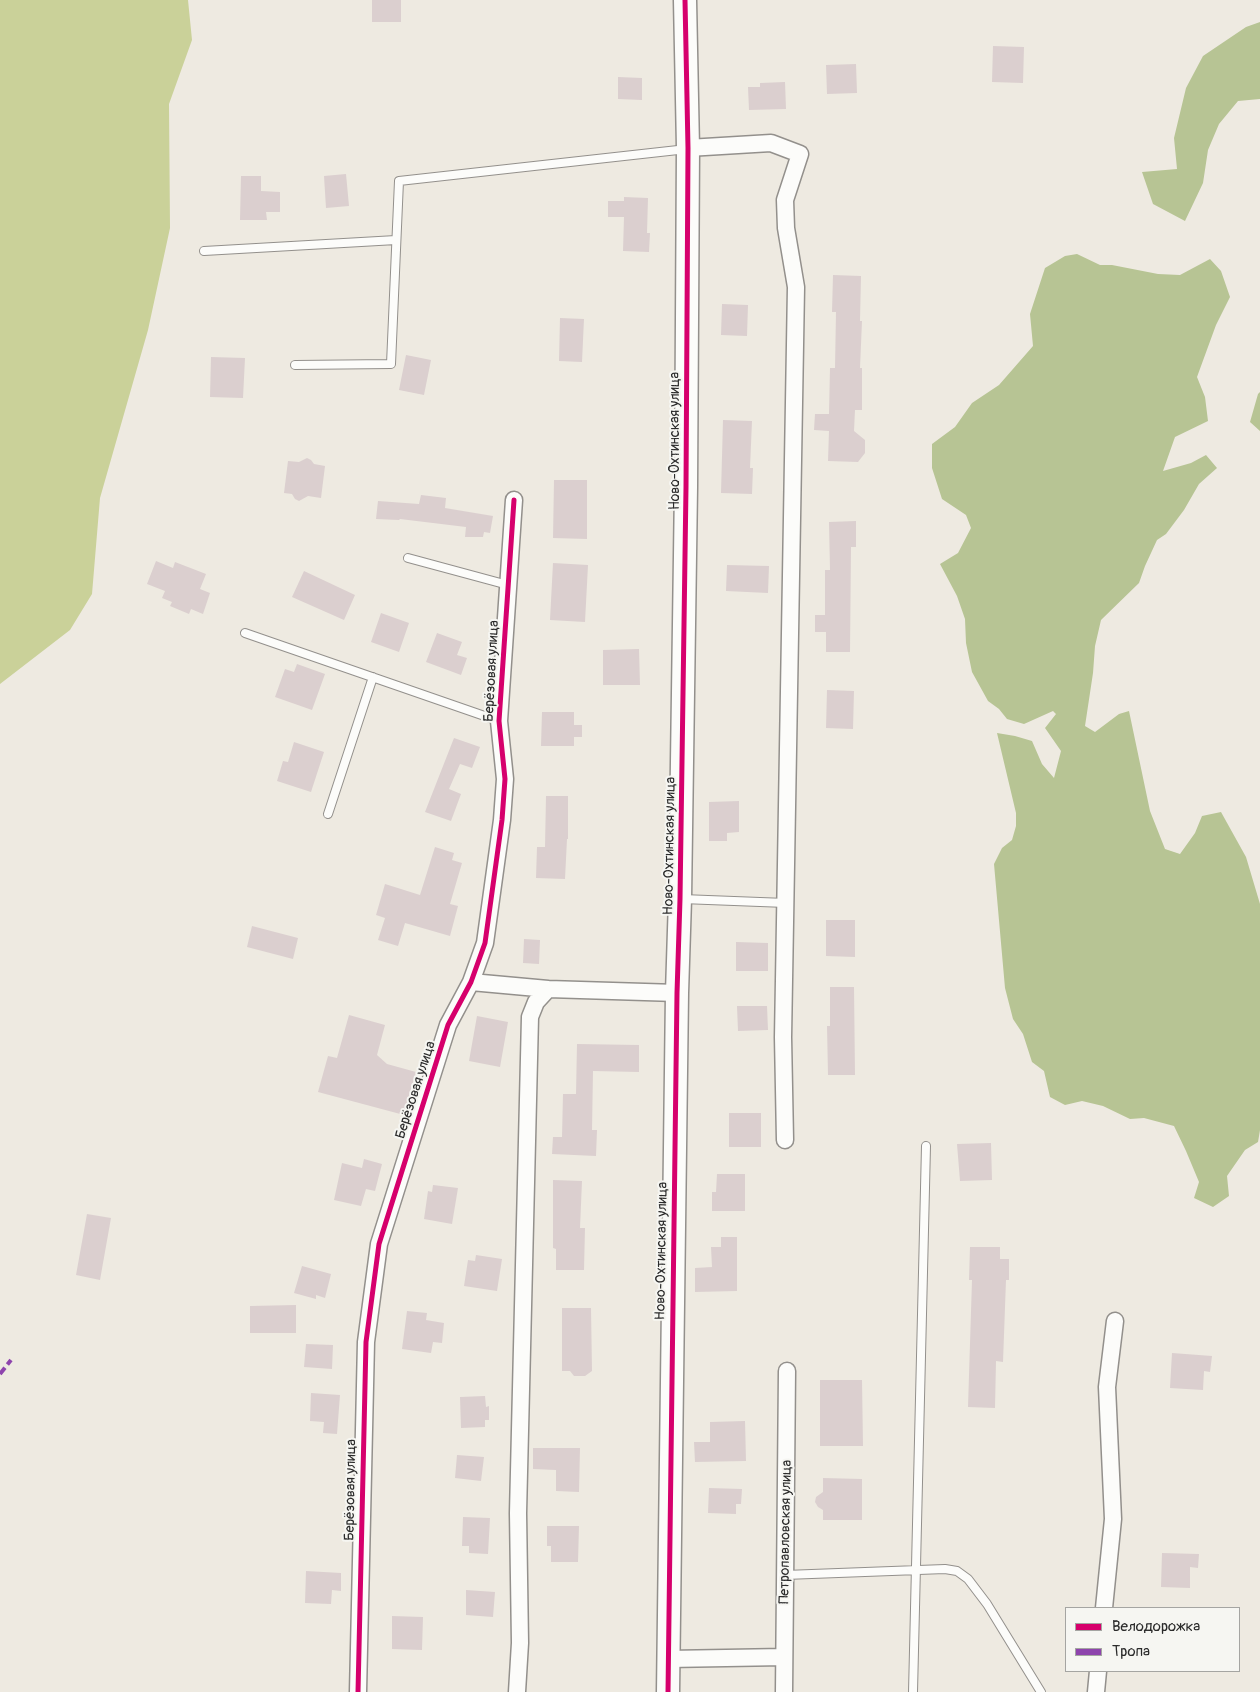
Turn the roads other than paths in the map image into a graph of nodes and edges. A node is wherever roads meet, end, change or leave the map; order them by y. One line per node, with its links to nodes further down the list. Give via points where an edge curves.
1 (685, 0): 2 (street, Ново-Охтинская улица)
2 (688, 148): 3 (lane, via 399,181); 13 (street, Ново-Охтинская улица); 14 (street, via 771,143 800,154 785,200 786,228 796,287)
3 (396, 240): 4 (lane); 5 (lane, via 391,364)
4 (204, 251)
5 (295, 365)
6 (514, 500): 8 (street, Берёзовая улица)
7 (408, 558): 8 (lane)
8 (508, 585): 11 (street, Берёзовая улица)
9 (245, 633): 10 (lane)
10 (373, 677): 11 (lane); 12 (lane)
11 (499, 721): 15 (street, Берёзовая улица, via 505,779 502,820 485,943)
12 (328, 814)
13 (680, 899): 14 (lane); 17 (street, Ново-Охтинская улица)
14 (786, 903): 18 (street)
15 (472, 982): 16 (street); 28 (street, Берёзовая улица, via 448,1025 379,1244 366,1342)
16 (548, 989): 17 (street); 29 (street, via 536,1002 530,1017 518,1513 520,1642)
17 (677, 994): 26 (street, Ново-Охтинская улица)
18 (785, 1140)
19 (926, 1146): 22 (lane)
20 (1115, 1321): 24 (street, via 1107,1387 1114,1519)
21 (788, 1371): 23 (street, Петропавловская улица)
22 (916, 1570): 23 (lane); 32 (lane); 33 (lane, via 958,1571 968,1579)
23 (785, 1576): 25 (street, Петропавловская улица)
24 (1104, 1607)
25 (784, 1657): 26 (street); 31 (street, Петропавловская улица)
26 (668, 1659): 30 (street, Ново-Охтинская улица)
27 (1098, 1672): 34 (street)
28 (358, 1692)
29 (516, 1692)
30 (668, 1692)
31 (784, 1692)
32 (913, 1692)
33 (1041, 1692)
34 (1096, 1692)

